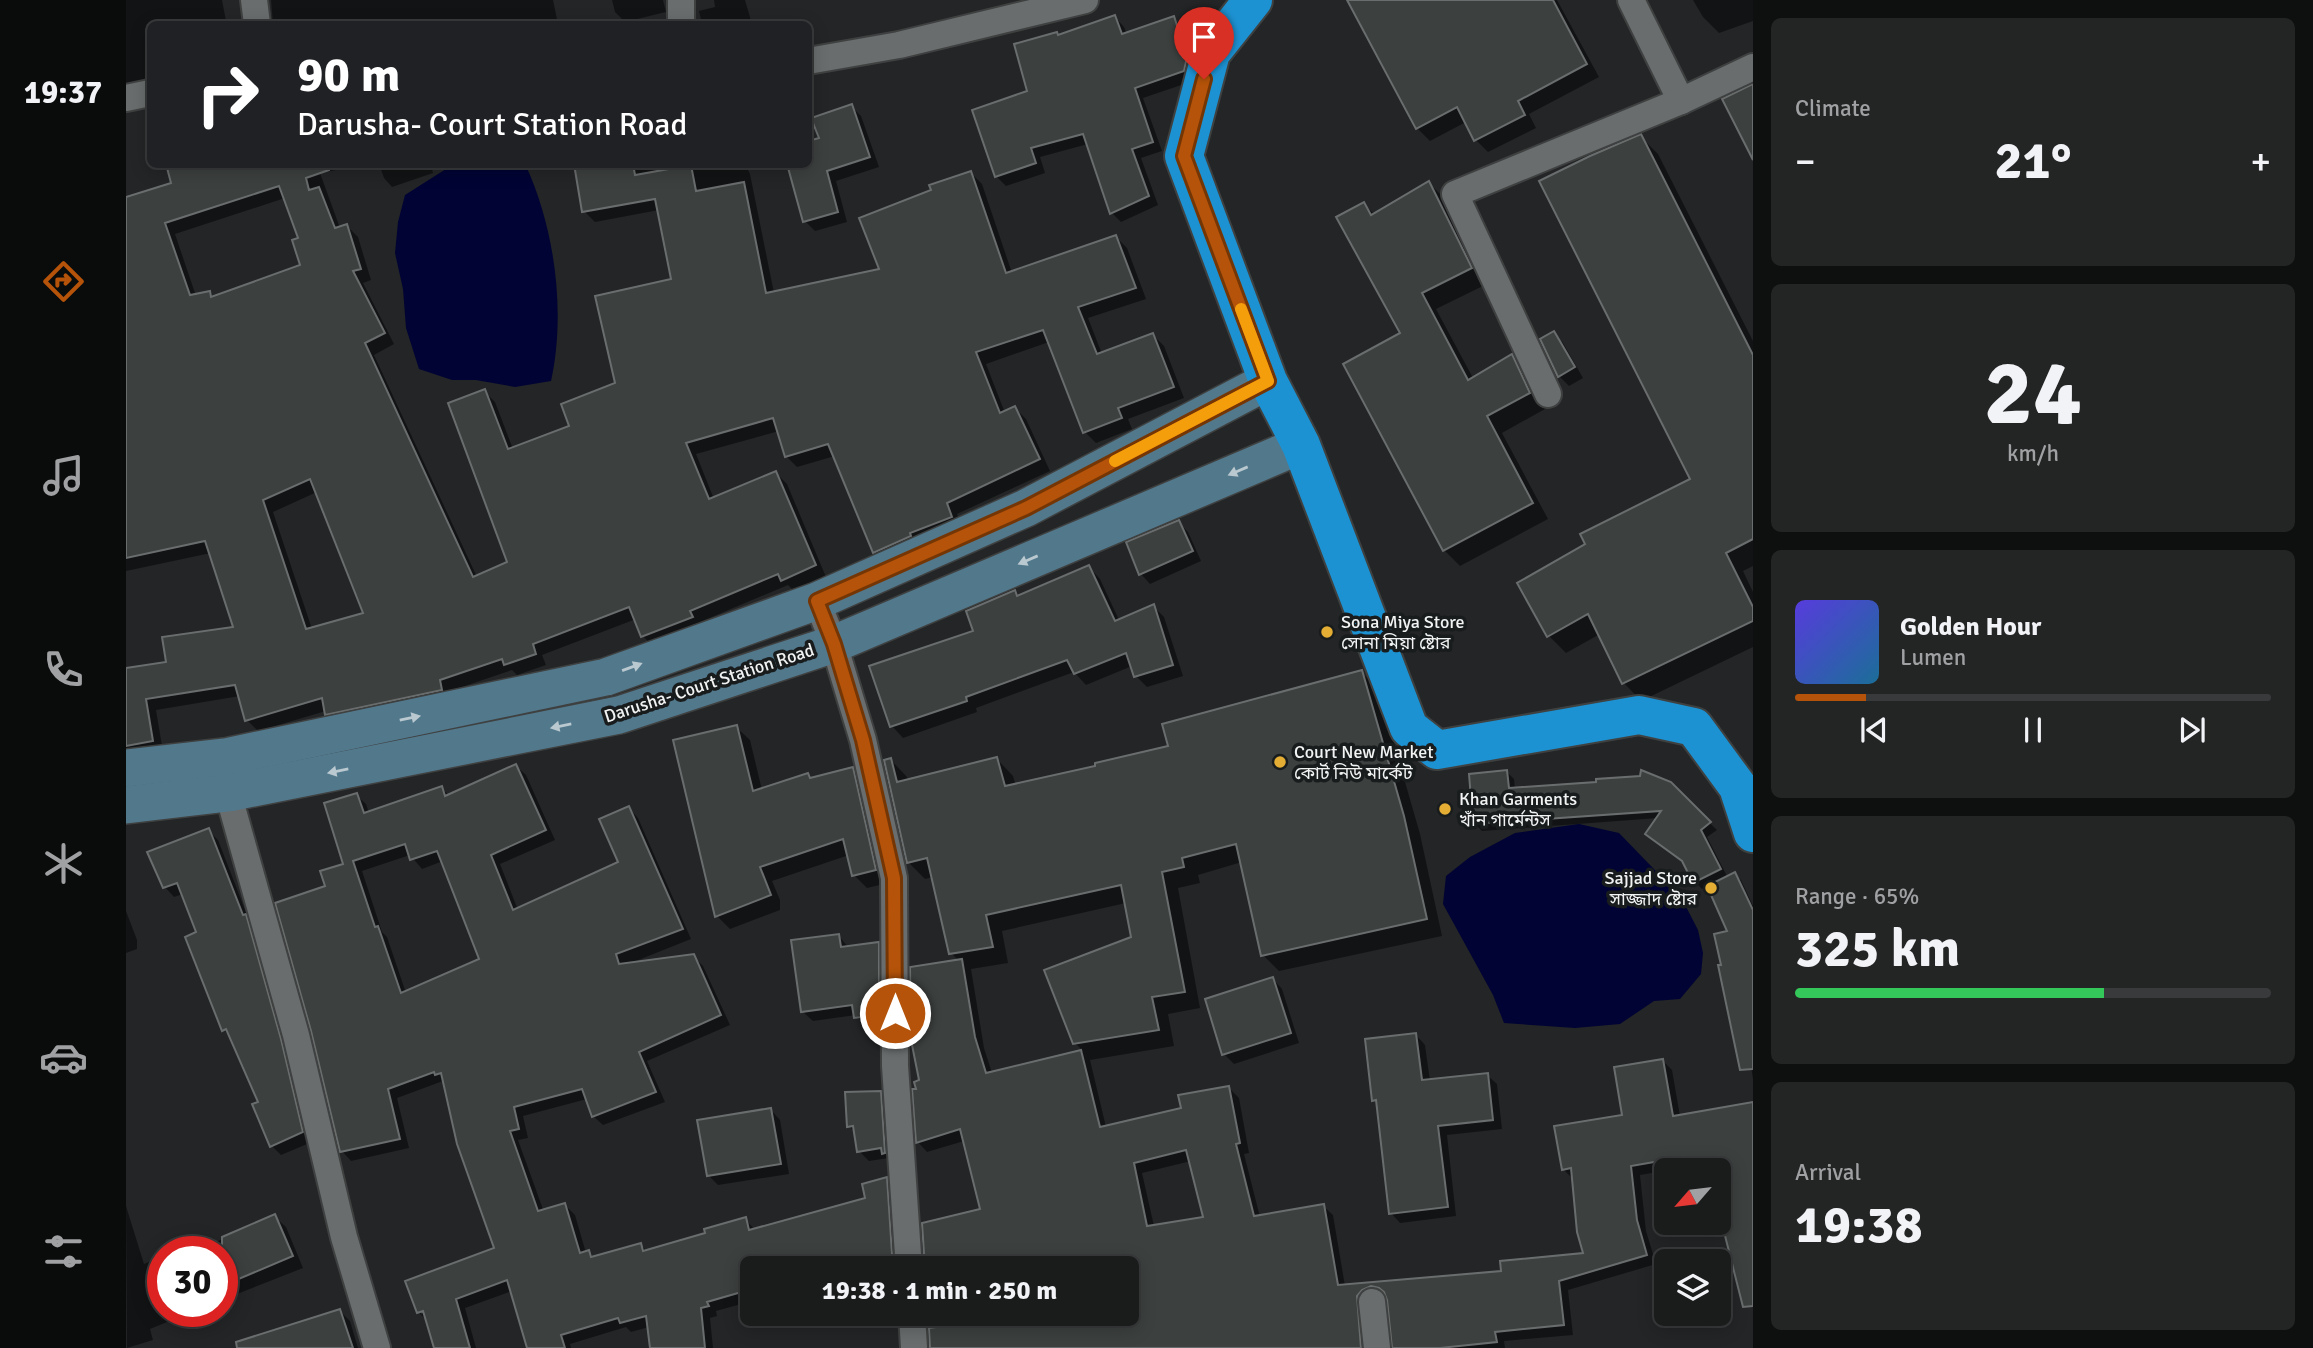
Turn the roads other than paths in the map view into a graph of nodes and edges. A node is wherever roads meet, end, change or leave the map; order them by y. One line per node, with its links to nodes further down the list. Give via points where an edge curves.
1 (254, 0): 6 (street)
2 (681, 0): 7 (street)
3 (1085, 0): 8 (street, via 900,45)
4 (1253, 0): 13 (highway, via 1211,53 1184,156)
5 (1631, 0): 12 (street)
6 (257, 21)
7 (681, 21)
8 (812, 60)
9 (1753, 67): 12 (street)
10 (147, 94): 11 (street)
11 (126, 98)
12 (1681, 101): 14 (street, via 1455,194)
13 (1268, 381): 15 (highway); 16 (street, via 1026,508)
14 (1548, 394)
15 (1301, 445): 17 (street, Darusha- Court Station Road, one-way to 17); 22 (highway, via 1409,728 1437,750 1639,715 1694,727 1738,787)
16 (817, 601): 17 (street); 18 (street, one-way to 16, via 606,677)
17 (834, 644): 20 (street, Darusha- Court Station Road, one-way to 20, via 619,715); 23 (street, via 863,740 894,878 895,1066)
18 (225, 757): 19 (street); 20 (street)
19 (126, 768)
20 (228, 793): 21 (street, Darusha- Court Station Road); 26 (street)
21 (126, 806)
22 (1753, 834)
23 (908, 1256)
24 (1372, 1302): 28 (street)
25 (913, 1326): 27 (street)
26 (377, 1348)
27 (914, 1348)
28 (1377, 1348)

